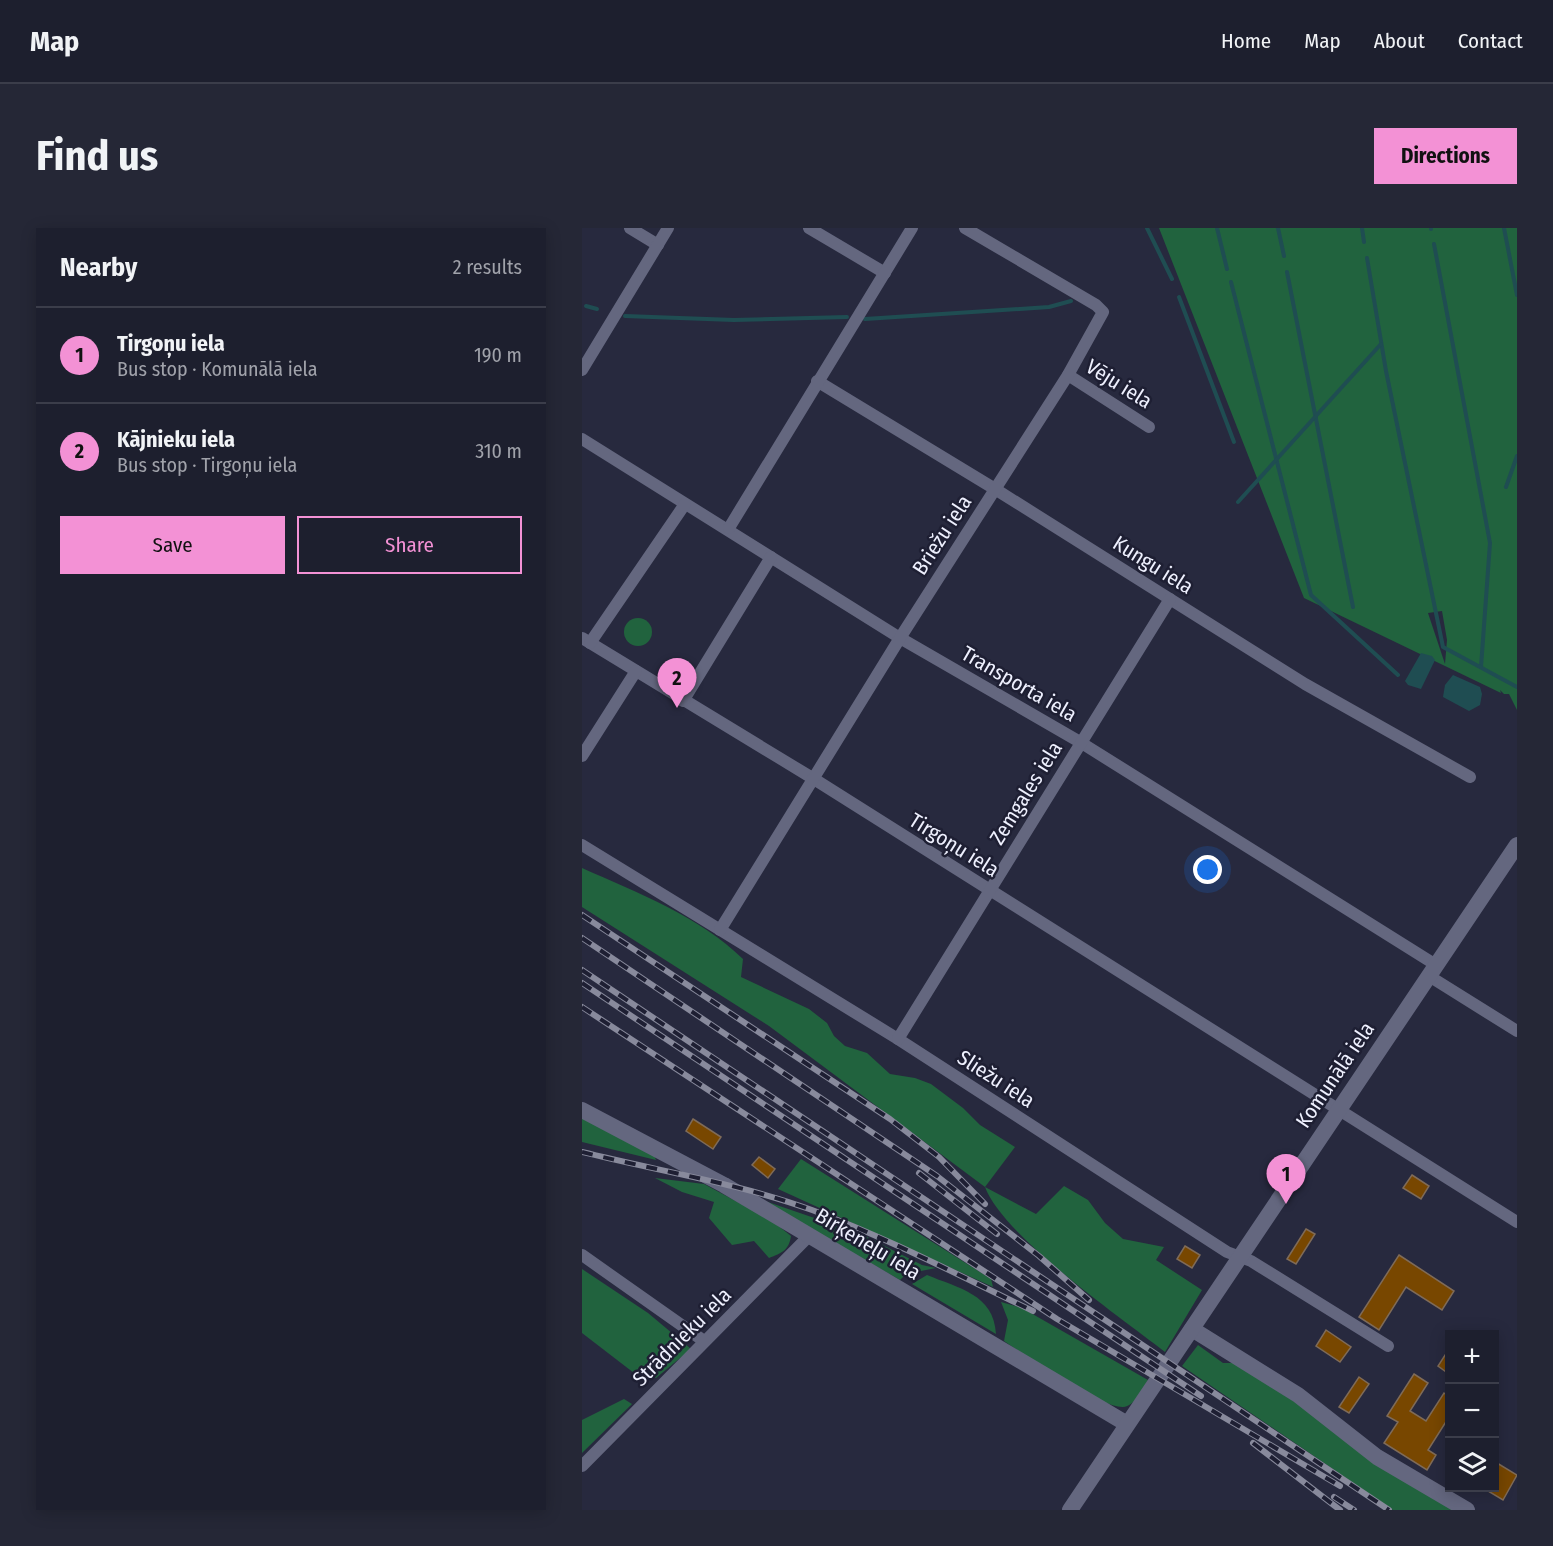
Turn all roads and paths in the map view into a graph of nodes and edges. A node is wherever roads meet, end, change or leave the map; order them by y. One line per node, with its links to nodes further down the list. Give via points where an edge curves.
1 (630, 228): 6 (street)
2 (668, 228): 6 (street)
3 (809, 228): 7 (street)
4 (912, 228): 7 (street)
5 (965, 228): 9 (street, Briežu iela, via 1103,312)
6 (658, 245): 8 (street)
7 (885, 273): 10 (street)
8 (582, 370)
9 (1068, 375): 11 (street, Vēju iela); 13 (street, Briežu iela)
10 (817, 381): 13 (street, Kungu iela); 15 (street)
11 (1149, 427)
12 (582, 439): 14 (street, Transporta iela)
13 (995, 489): 17 (street, Kungu iela); 18 (street, Briežu iela)
14 (685, 504): 15 (street, Transporta iela); 19 (street)
15 (729, 528): 16 (street, Transporta iela)
16 (771, 557): 18 (street, Transporta iela); 21 (street)
17 (1170, 599): 22 (street, Zemgales iela); 24 (street, Kungu iela, via 1305,684)
18 (900, 638): 22 (street, Transporta iela); 25 (street, Briežu iela)
19 (586, 640): 20 (street, Tirgoņu iela)
20 (636, 671): 21 (street, Tirgoņu iela); 23 (street)
21 (683, 701): 25 (street, Tirgoņu iela)
22 (1080, 742): 28 (street, Zemgales iela); 30 (street, Transporta iela)
23 (582, 756)
24 (1470, 777)
25 (814, 779): 28 (street, Tirgoņu iela); 29 (street, Briežu iela)
26 (582, 845): 29 (street, Sliežu iela)
27 (1517, 845): 30 (main road, Komunālā iela)
28 (989, 890): 32 (street, Zemgales iela); 33 (street, Tirgoņu iela)
29 (720, 930): 32 (street, Sliežu iela)
30 (1432, 971): 31 (street, Transporta iela); 33 (main road, Komunālā iela)
31 (1517, 1031)
32 (898, 1039): 38 (street, Sliežu iela, via 1227,1252)
33 (1339, 1109): 35 (street, Tirgoņu iela); 38 (main road, Komunālā iela)
34 (582, 1110): 36 (main road, Birķeneļu iela)
35 (1517, 1222)
36 (810, 1235): 40 (street, Strādnieku iela); 42 (main road, Birķeneļu iela)
37 (582, 1255): 40 (street)
38 (1241, 1257): 39 (main road, Komunālā iela); 41 (street, Sliežu iela)
39 (1192, 1329): 42 (main road, Komunālā iela); 45 (main road, via 1298,1395 1377,1458)
40 (704, 1341): 43 (street, Strādnieku iela)
41 (1388, 1346)
42 (1127, 1424): 44 (main road, Komunālā iela)
43 (582, 1466)
44 (1070, 1510)
45 (1467, 1510)

